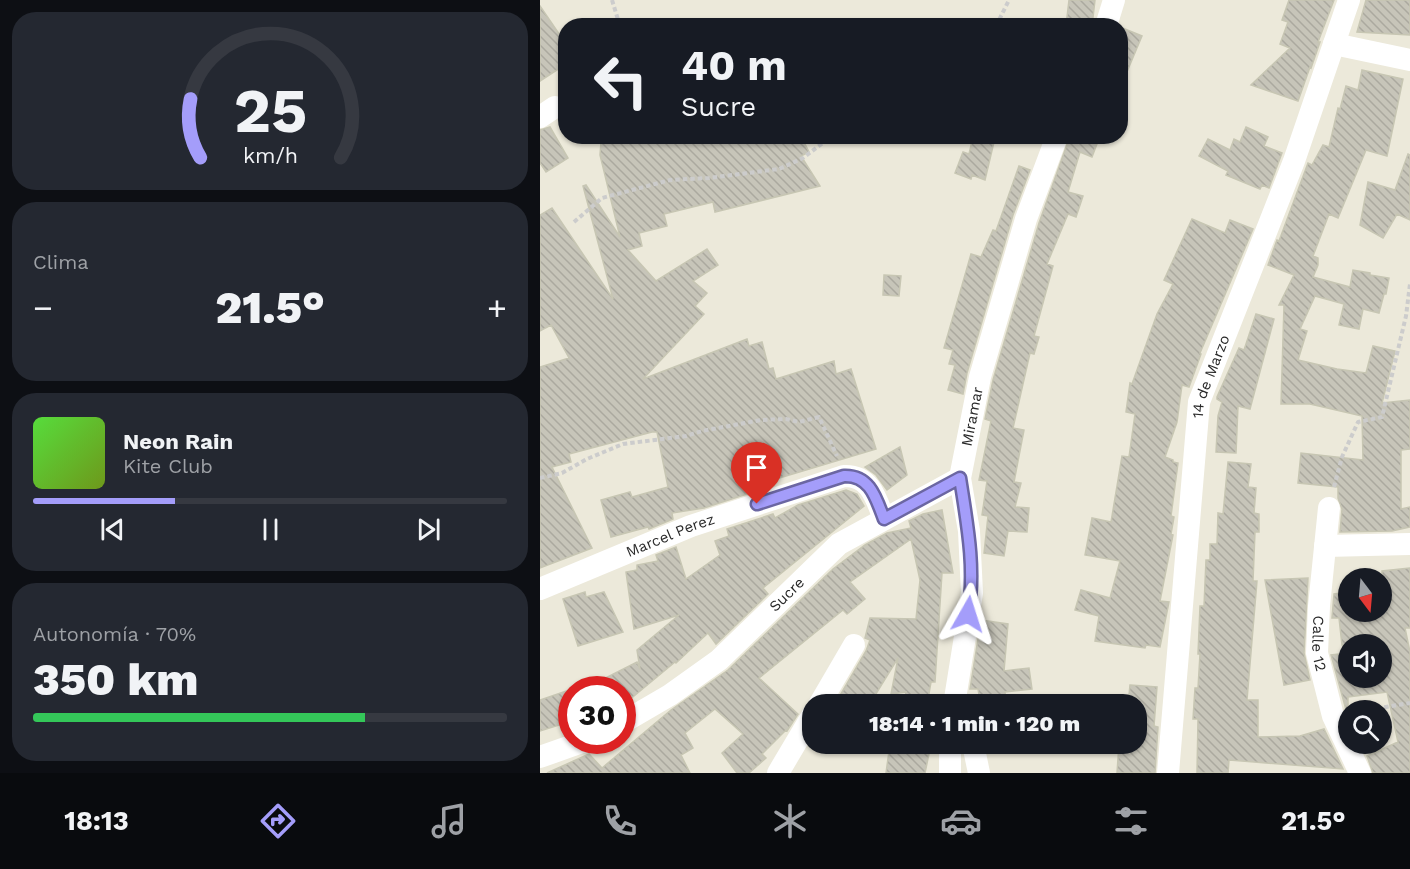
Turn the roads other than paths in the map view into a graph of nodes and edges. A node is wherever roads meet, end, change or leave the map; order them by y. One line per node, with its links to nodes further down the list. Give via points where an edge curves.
1 (1114, 0): 3 (street)
2 (1349, 0): 4 (street, 14 de Marzo)
3 (1108, 18)
4 (1334, 44): 5 (street); 27 (street, 14 de Marzo, via 1290,172 1199,402)
5 (1410, 60)
6 (1055, 144): 7 (street, Miramar, via 1026,219 984,365)
7 (960, 478): 9 (street, Sucre); 14 (street, Miramar, via 969,531 972,593)
8 (1329, 508): 11 (street, Calle 12)
9 (884, 519): 12 (street, Marcel Perez, via 869,486 856,476 844,476 692,526); 18 (street, Sucre, via 839,544 719,660)
10 (1410, 544): 11 (street)
11 (1325, 546): 28 (street, Calle 12, via 1317,653 1333,716)
12 (540, 589)
13 (854, 645): 15 (street)
14 (957, 676): 16 (street, Miramar); 17 (street)
15 (825, 694)
16 (955, 694)
17 (963, 694)
18 (636, 715)
19 (802, 733): 24 (street)
20 (558, 751): 23 (street)
21 (950, 754): 25 (street)
22 (975, 754): 26 (street)
23 (540, 757)
24 (778, 773)
25 (950, 773)
26 (979, 773)
27 (1168, 773)
28 (1360, 773)

